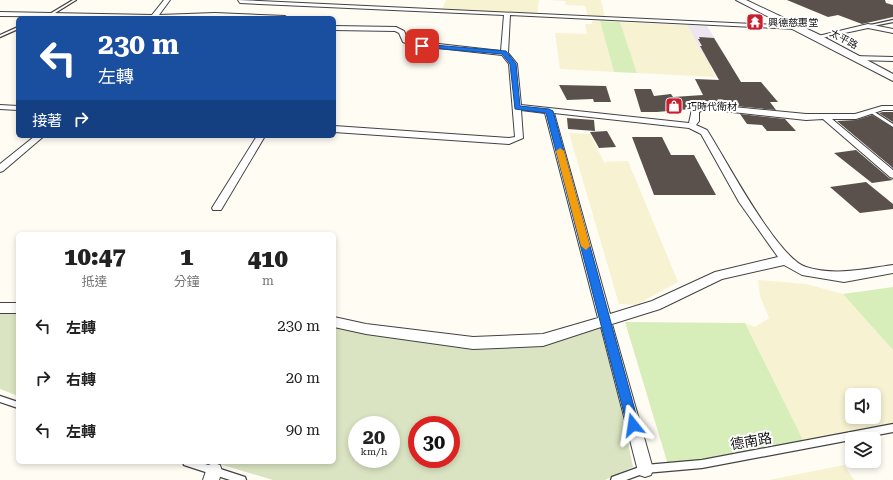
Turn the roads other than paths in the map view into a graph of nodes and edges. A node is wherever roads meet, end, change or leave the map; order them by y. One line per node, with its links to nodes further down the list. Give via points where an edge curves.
1 (75, 0): 8 (lane)
2 (167, 0): 9 (street)
3 (740, 0): 13 (street, 太平路)
4 (241, 1): 6 (street); 10 (street)
5 (0, 14): 7 (street)
6 (507, 14): 13 (street); 19 (street)
7 (31, 16)
8 (48, 16)
9 (154, 16)
10 (231, 16)
11 (893, 21): 12 (lane)
12 (868, 26): 16 (street); 18 (street)
13 (796, 27): 18 (street, 太平路)
14 (336, 28): 19 (street, via 396,28 402,32 405,41 411,44)
15 (16, 29): 17 (lane)
16 (893, 31)
17 (0, 36)
18 (817, 37): 20 (street, 太平路)
19 (504, 53): 24 (street, via 513,64)
20 (856, 58): 21 (street); 22 (street, 太平路)
21 (893, 59)
22 (893, 78)
23 (0, 107): 25 (street)
24 (517, 107): 27 (street); 32 (street, via 518,138 509,140)
25 (16, 108)
26 (893, 108): 28 (street, via 882,108)
27 (549, 111): 30 (street); 42 (street)
28 (872, 112): 29 (street, via 856,116); 31 (lane)
29 (825, 117): 30 (street, via 703,106 695,111); 36 (street)
30 (692, 126): 38 (street, via 704,132 743,200)
31 (893, 126)
32 (336, 129)
33 (38, 138): 35 (street)
34 (260, 138): 37 (street)
35 (0, 169)
36 (893, 175)
37 (217, 208)
38 (786, 260): 39 (street, via 802,271 844,276); 42 (street, via 719,275 656,306)
39 (893, 268)
40 (0, 308): 41 (street)
41 (16, 308)
42 (606, 321): 43 (street, via 543,340 473,343 366,329); 48 (street)
43 (336, 322)
44 (0, 399): 45 (lane)
45 (16, 404)
46 (893, 428): 48 (lane, 德南路, via 702,464)
47 (191, 464): 49 (lane)
48 (645, 469): 51 (lane, 德南路)
49 (212, 476): 50 (lane)
50 (242, 480)
51 (615, 480)

